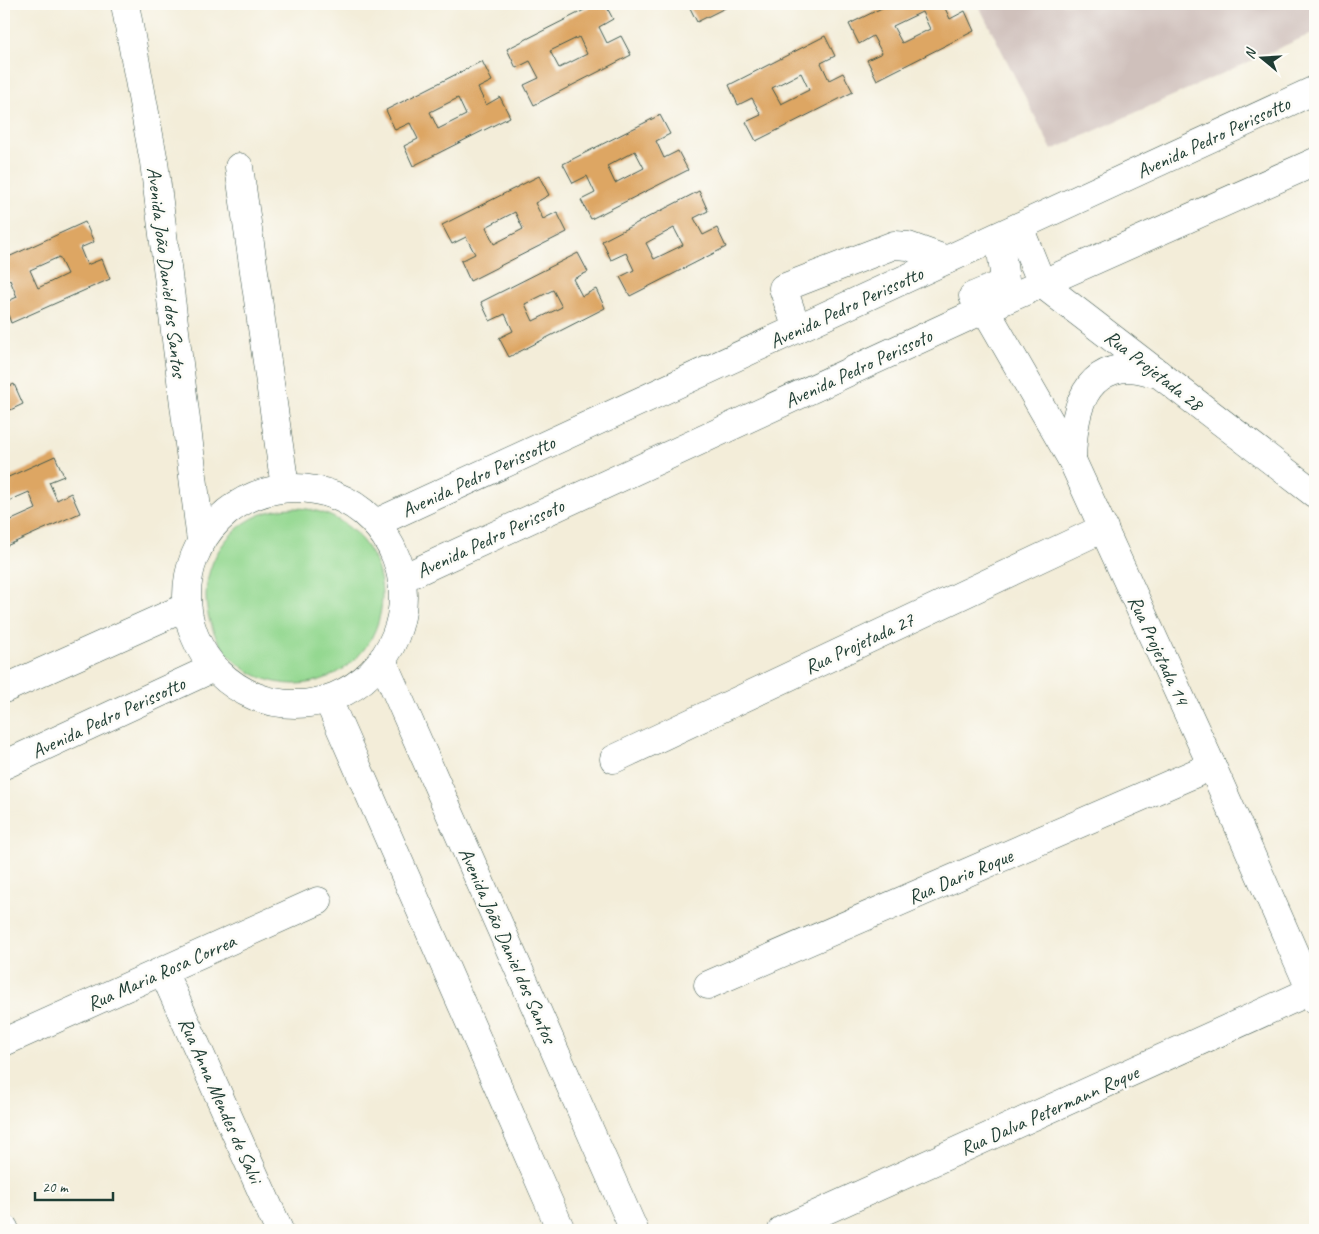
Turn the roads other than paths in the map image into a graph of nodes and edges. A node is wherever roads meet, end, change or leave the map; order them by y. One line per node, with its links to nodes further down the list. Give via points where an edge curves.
1 (125, 4): 17 (street, Avenida João Daniel dos Santos, via 154,162)
2 (1315, 90): 5 (street, Avenida Pedro Perissotto)
3 (1315, 162): 7 (street, Avenida Pedro Perissoto)
4 (239, 167): 13 (street)
5 (1009, 231): 6 (street, Avenida Pedro Perissotto); 7 (street); 10 (street, via 1005,280 916,328)
6 (948, 260): 9 (street, Avenida Pedro Perissotto); 9 (street, via 908,246 894,245 783,288)
7 (1042, 284): 8 (street, Avenida Pedro Perissoto); 11 (street, Rua Projetada 28)
8 (985, 309): 10 (street, Avenida Pedro Perissoto); 12 (street, Rua Projetada 14)
9 (797, 329): 15 (street, Avenida Pedro Perissotto)
10 (888, 355): 18 (street, Avenida Pedro Perissoto)
11 (1159, 374): 12 (street, via 1129,368 1108,372 1093,382 1075,418); 14 (street, Rua Projetada 28)
12 (1072, 460): 16 (street, Rua Projetada 14)
13 (284, 487): 15 (street, Avenida Pedro Perissotto, via 318,489 350,502); 17 (street, Avenida Pedro Perissotto, via 252,495 223,514)
14 (1315, 494)
15 (376, 523): 18 (street, Avenida Pedro Perissotto, via 393,549)
16 (1104, 528): 26 (street, Rua Projetada 27); 28 (street, Rua Projetada 14)
17 (201, 541): 19 (street, Avenida Pedro Perissotto, via 188,572)
18 (403, 578): 20 (street, Avenida Pedro Perissotto, via 403,607 396,635)
19 (186, 607): 22 (street, Avenida Pedro Perissotto, via 195,639); 23 (street)
20 (382, 660): 25 (street, Avenida Pedro Perissotto, via 358,684); 36 (street, Avenida João Daniel dos Santos)
21 (4, 666): 23 (street)
22 (213, 668): 25 (street, Avenida Pedro Perissotto, via 237,689 266,701 297,705); 27 (street, Avenida Pedro Perissotto)
23 (33, 676): 24 (street)
24 (4, 689)
25 (328, 700): 35 (street)
26 (614, 759)
27 (4, 765)
28 (1212, 766): 31 (street, Rua Dario Roque); 32 (street, Rua Projetada 14)
29 (318, 901): 30 (street, Rua Maria Rosa Correa)
30 (163, 971): 33 (street, Rua Maria Rosa Correa); 34 (street, Rua Anna Mendes de Salvi)
31 (708, 985)
32 (1314, 993): 37 (street, Rua Dalva Petermann Roque)
33 (4, 1042)
34 (279, 1230)
35 (561, 1230)
36 (634, 1230)
37 (782, 1230)

